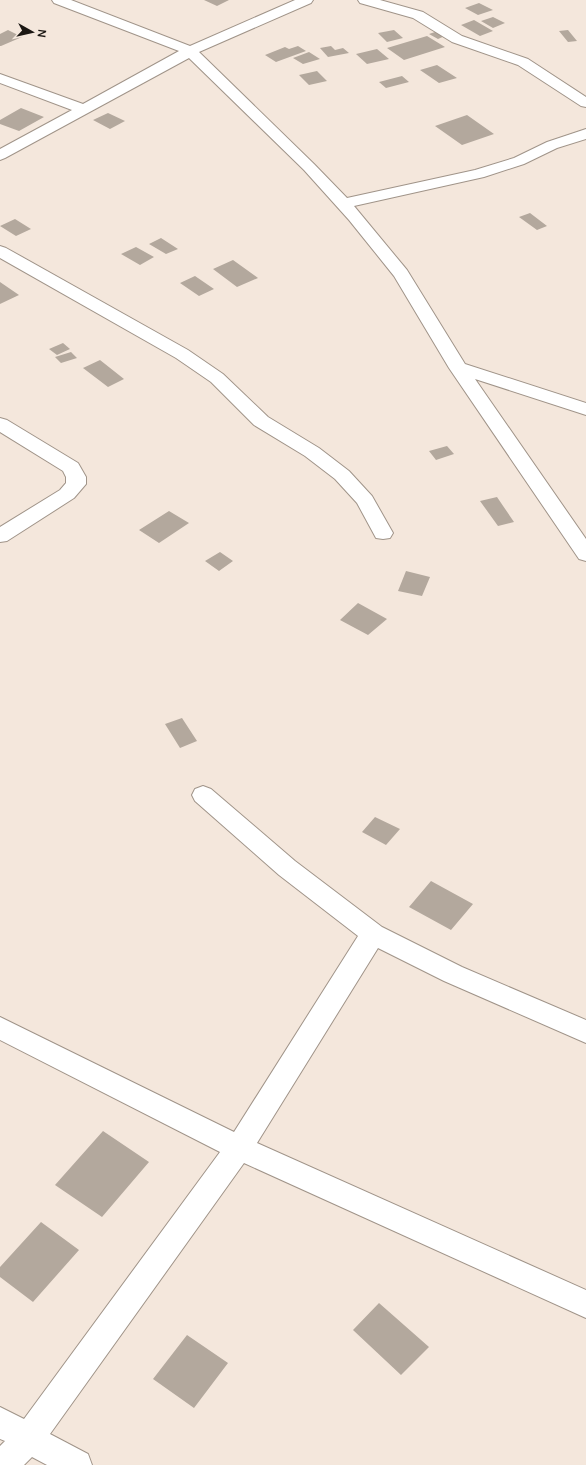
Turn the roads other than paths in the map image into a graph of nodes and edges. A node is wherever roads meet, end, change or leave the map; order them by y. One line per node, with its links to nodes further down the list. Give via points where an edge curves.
1 (59, 0): 4 (street)
2 (306, 0): 4 (street)
3 (365, 0): 6 (street, via 418,15 457,39 523,62)
4 (190, 52): 7 (street); 10 (street, via 309,167)
5 (0, 78): 7 (street)
6 (586, 103)
7 (83, 109): 9 (street)
8 (586, 134): 10 (street, via 479,174)
9 (3, 151)
10 (343, 204): 12 (street, via 401,274)
11 (0, 251): 15 (street, via 182,354 218,378 261,421 312,452 342,475 365,500)
12 (458, 368): 13 (street); 17 (street)
13 (586, 410)
14 (0, 424): 16 (street, via 71,467 76,477 76,484 67,494)
15 (383, 533)
16 (0, 536)
17 (586, 554)
18 (203, 795): 19 (street, via 287,868)
19 (373, 934): 21 (street, via 453,974); 22 (street)
20 (0, 1028): 22 (street)
21 (586, 1032)
22 (239, 1148): 23 (street); 25 (street)
23 (586, 1304)
24 (0, 1422): 25 (street)
25 (29, 1438): 26 (street); 27 (street)
26 (2, 1465)
27 (77, 1465)

